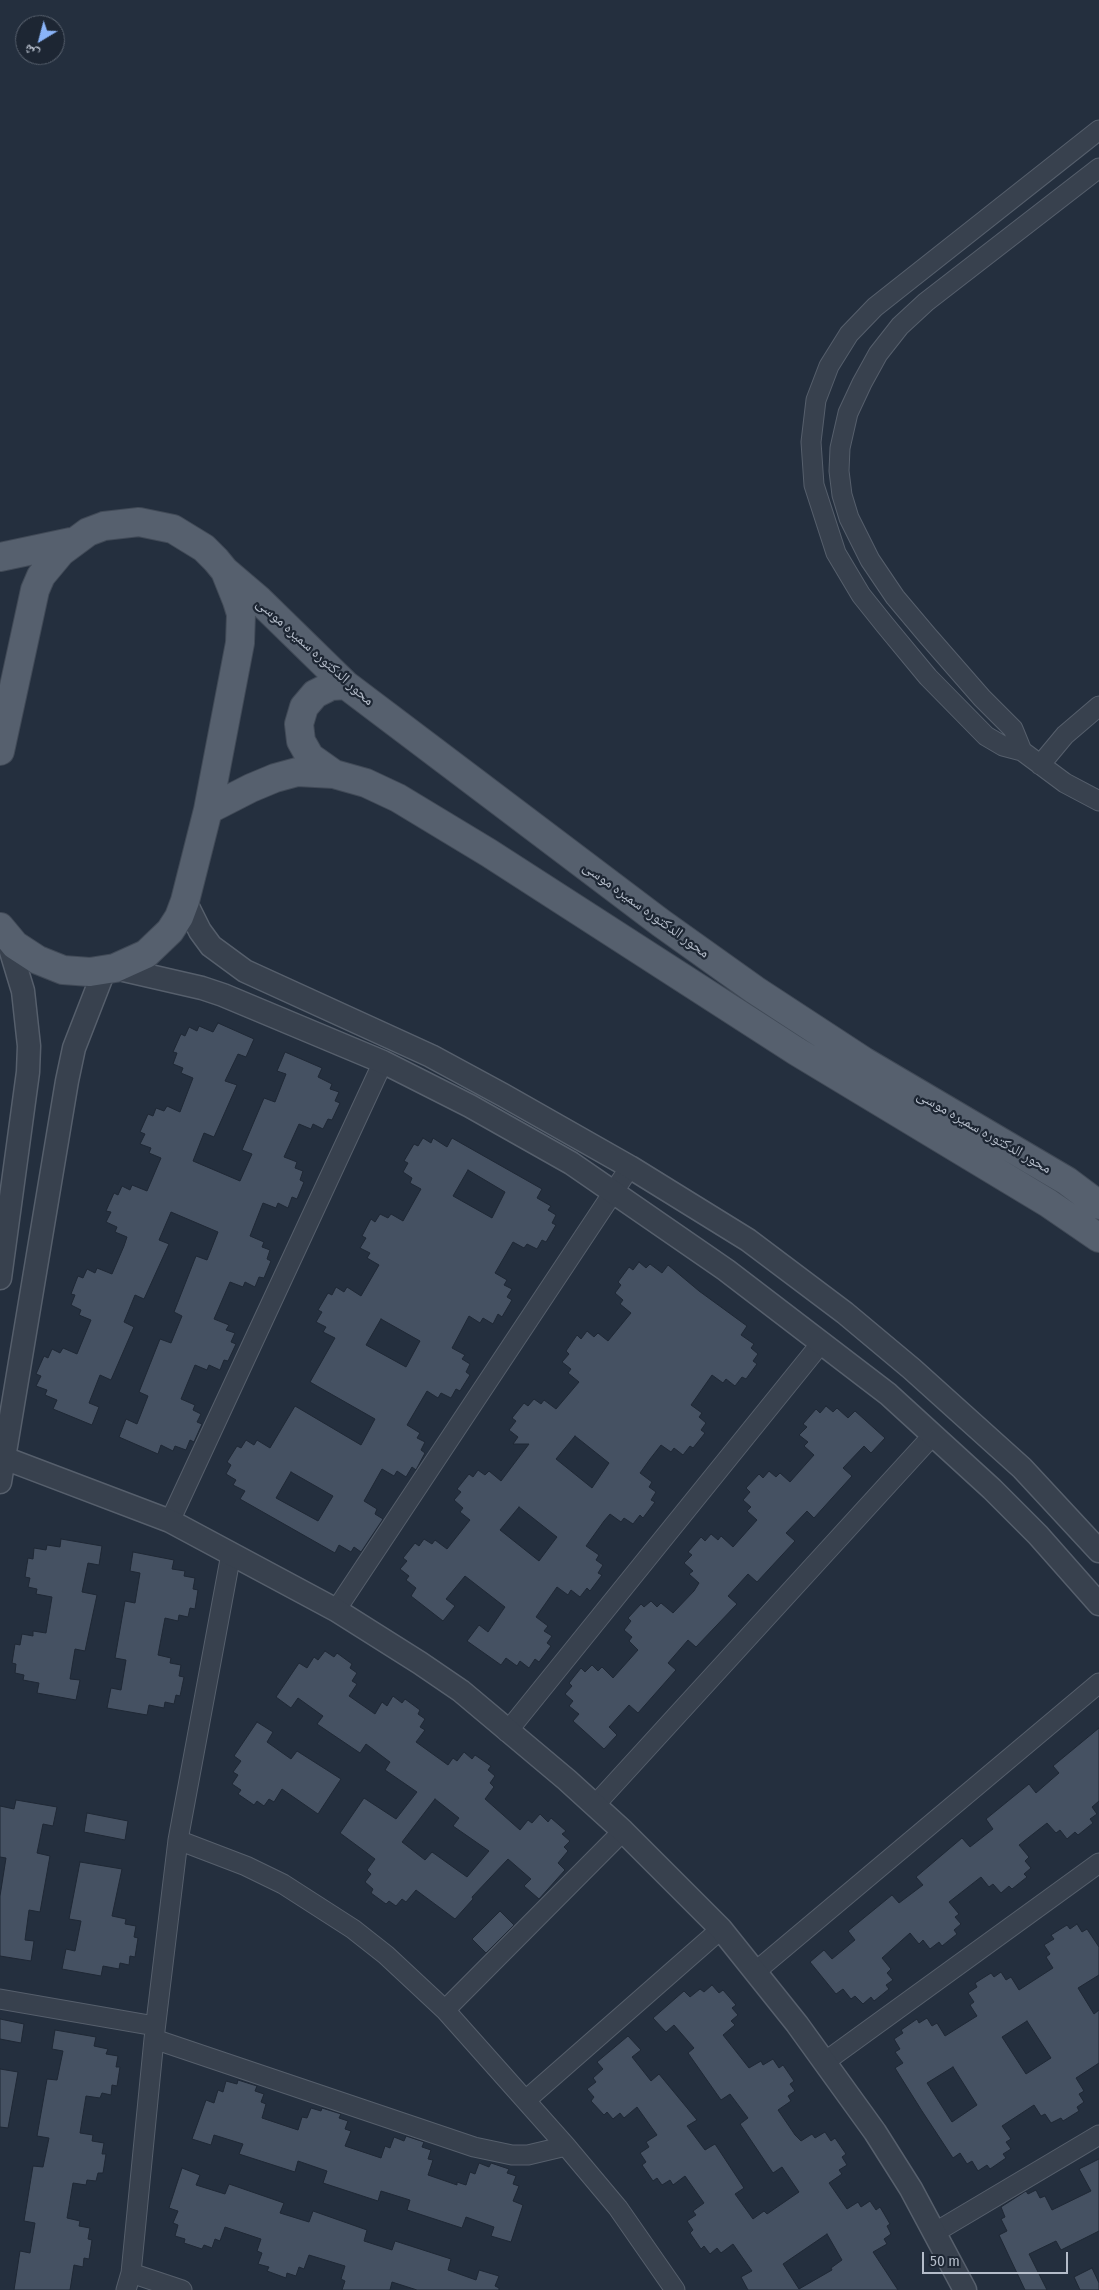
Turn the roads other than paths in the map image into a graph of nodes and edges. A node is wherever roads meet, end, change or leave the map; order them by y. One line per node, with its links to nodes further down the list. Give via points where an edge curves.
1 (1099, 130): 7 (street, via 875,307 849,334 829,366 816,400 811,442 814,485 824,521 847,573)
2 (1099, 168): 6 (street, via 926,302 900,326 878,354 848,413 840,448 839,471 849,518 870,560)
3 (72, 542): 4 (main road); 5 (main road, via 104,526 139,522 157,524 189,537); 11 (main road, via 50,563 35,590)
4 (0, 557)
5 (225, 571): 8 (main road, محور الدكتوره سميره موسى); 15 (main road, via 238,601 241,636)
6 (927, 635): 7 (street); 10 (street, via 1013,729)
7 (907, 652): 10 (street, via 986,736 1003,746)
8 (346, 685): 13 (main road, via 331,686 315,694 304,707 299,724 301,741 310,757); 22 (main road, محور الدكتوره سميره موسى, via 755,990 865,1062 1067,1181)
9 (1099, 706): 12 (street, via 1066,735)
10 (1022, 751): 12 (street)
11 (0, 752)
12 (1040, 765): 14 (street)
13 (334, 774): 15 (main road, محور الدكتوره سميره موسى, via 297,772 275,778); 23 (main road, محور الدكتوره سميره موسى, via 366,783 440,822 762,1030 1048,1203)
14 (1099, 801)
15 (208, 810): 16 (main road)
16 (185, 901): 18 (main road, via 174,924 146,954); 20 (street, via 211,946 245,971 431,1056)
17 (3, 931): 18 (main road, via 26,954 50,966 77,972); 24 (street, via 23,991 29,1046)
18 (109, 970): 19 (street, via 223,995); 26 (street, via 74,1048)
19 (382, 1062): 21 (street, via 516,1131); 32 (street)
20 (630, 1167): 21 (street); 31 (street, via 748,1240 845,1313 1022,1468)
21 (613, 1192): 27 (street, via 726,1270); 37 (street)
22 (1099, 1205)
23 (1099, 1238)
24 (0, 1278)
25 (0, 1283): 26 (street)
26 (33, 1289): 29 (street)
27 (822, 1342): 28 (street, via 888,1394); 39 (street)
28 (933, 1435): 33 (street); 40 (street)
29 (4, 1458): 30 (street); 32 (street)
30 (0, 1482)
31 (1064, 1511): 33 (street); 34 (street)
32 (170, 1521): 35 (street)
33 (1038, 1535): 36 (street)
34 (1099, 1551)
35 (231, 1554): 37 (street); 42 (street)
36 (1099, 1604)
37 (336, 1610): 39 (street, via 420,1662)
38 (1099, 1683): 45 (street)
39 (507, 1732): 40 (street)
40 (595, 1805): 41 (street)
41 (623, 1831): 44 (street); 47 (street)
42 (178, 1840): 47 (street, via 246,1866 319,1905 386,1955); 48 (street)
43 (1099, 1863): 49 (street)
44 (720, 1929): 45 (street); 50 (street)
45 (755, 1972): 49 (street)
46 (0, 1999): 48 (street)
47 (445, 2010): 50 (street)
48 (154, 2033): 52 (street, via 474,2148 528,2155); 54 (street)
49 (826, 2061): 53 (street, via 890,2156)
50 (526, 2100): 52 (street)
51 (1099, 2134): 53 (street)
52 (566, 2146): 56 (street, via 618,2208)
53 (934, 2233): 57 (street)
54 (128, 2281): 55 (street)
55 (182, 2290)
56 (675, 2290)
57 (965, 2290)

